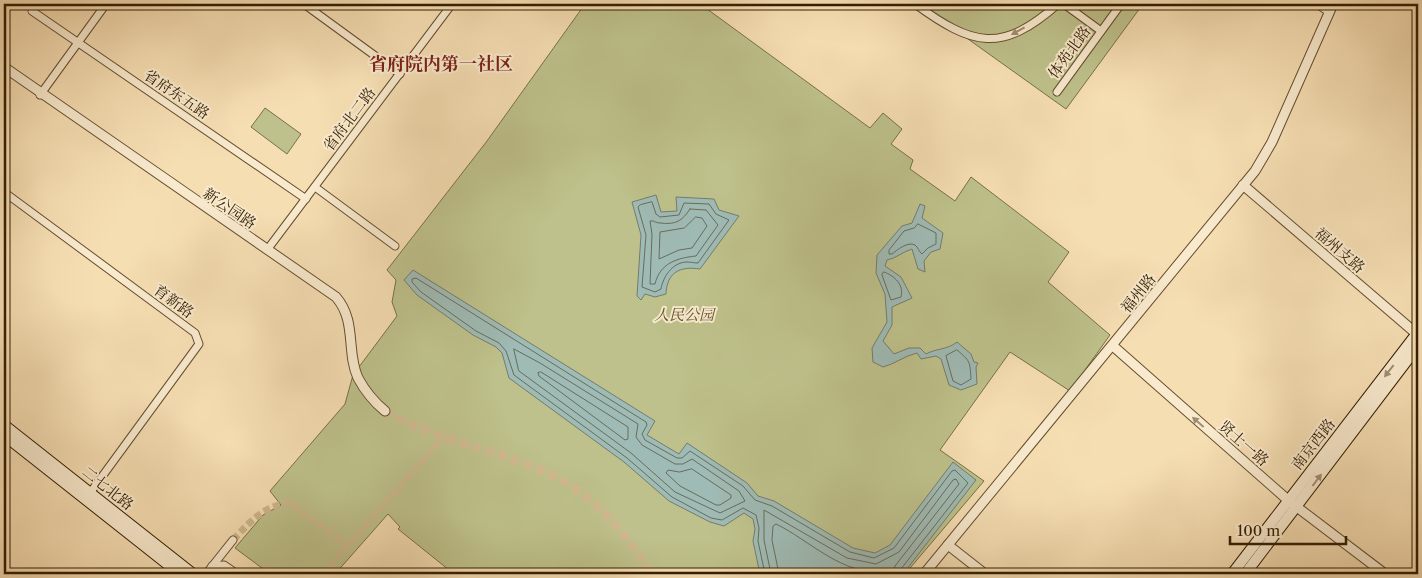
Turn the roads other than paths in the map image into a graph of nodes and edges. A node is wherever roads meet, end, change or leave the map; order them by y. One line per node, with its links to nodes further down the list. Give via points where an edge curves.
1 (106, 4): 12 (street)
2 (306, 4): 14 (street)
3 (452, 4): 14 (street, 省府北二路)
4 (915, 4): 5 (street, one-way to 4, via 1011,35 989,40 962,34)
5 (1058, 4)
6 (1064, 4): 11 (street)
7 (1121, 4): 11 (street, 体苑北路)
8 (1317, 4): 9 (street)
9 (1331, 8): 17 (street, 福州路, via 1272,142)
10 (32, 10): 12 (street, 省府东五路)
11 (1101, 31): 15 (street, 体苑北路)
12 (77, 42): 16 (street); 20 (street, 省府东五路)
13 (4, 67): 16 (street, 新公园路)
14 (400, 74): 18 (street, 省府北二路)
15 (1057, 92)
16 (40, 94): 22 (street, 新公园路)
17 (1243, 185): 23 (street, 福州支路); 24 (street, 福州路)
18 (315, 187): 20 (street, 省府北二路); 21 (street)
19 (4, 192): 29 (street, 育新路, via 195,333 199,344)
20 (306, 199): 22 (street, 省府北二路)
21 (395, 246)
22 (267, 250): 26 (street, 新公园路, via 342,304 348,318 358,377 371,399)
23 (1418, 334): 30 (main road, 南京西路, one-way to 30)
24 (1113, 346): 30 (street, 贤士一路, one-way to 24); 32 (street, 福州路)
25 (1418, 346): 30 (main road, 南京西路, one-way to 25)
26 (385, 411)
27 (4, 425): 29 (main road, 二七北路)
28 (4, 435): 34 (main road, 二七北路)
29 (90, 493): 35 (main road, 二七北路)
30 (1293, 504): 40 (main road, 南京西路); 41 (main road, 南京西路); 42 (street, 贤士一路)
31 (233, 540): 33 (street)
32 (948, 545): 38 (street, 福州路); 39 (street)
33 (212, 566): 36 (street); 37 (street, via 224,565)
34 (180, 574)
35 (193, 574)
36 (206, 574)
37 (237, 574)
38 (924, 574)
39 (985, 574)
40 (1232, 574)
41 (1245, 574)
42 (1385, 574)

